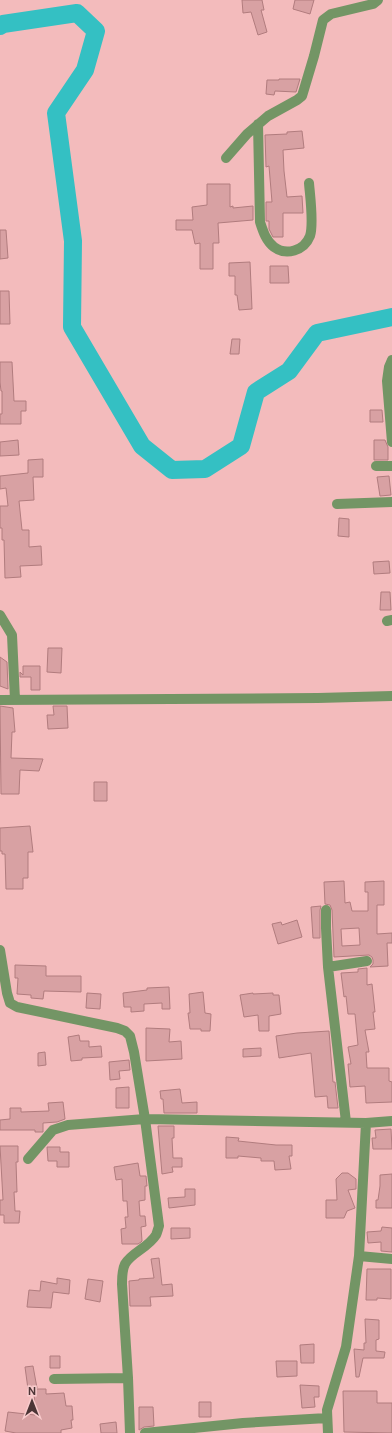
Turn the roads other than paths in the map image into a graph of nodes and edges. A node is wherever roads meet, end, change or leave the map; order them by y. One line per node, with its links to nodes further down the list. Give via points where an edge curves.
1 (378, 0): 2 (street, via 373,4 331,14 322,20 302,96)
2 (258, 124): 3 (street); 4 (street, via 260,222 264,234 273,246 282,251 299,250 310,236)
3 (226, 158)
4 (309, 183)
5 (392, 360): 6 (street, via 387,381)
6 (392, 442)
7 (376, 466): 8 (street)
8 (392, 466)
9 (392, 502): 10 (street)
10 (337, 504)
11 (0, 615): 14 (street, via 12,635)
12 (392, 696): 14 (street)
13 (0, 700): 14 (street)
14 (16, 700)
15 (326, 910): 18 (street)
16 (0, 950): 19 (street, via 10,1003 17,1007 117,1028 130,1036)
17 (367, 961): 18 (street)
18 (328, 967): 21 (street)
19 (145, 1119): 21 (street); 23 (street, via 68,1124 53,1130); 26 (street, via 159,1226 149,1243 130,1257 122,1273)
20 (392, 1121): 22 (street)
21 (346, 1122): 22 (street)
22 (366, 1122): 24 (street)
23 (28, 1159)
24 (359, 1256): 25 (street); 28 (street, via 346,1347 330,1398)
25 (392, 1259)
26 (128, 1378): 27 (street); 29 (street)
27 (54, 1379)
28 (327, 1418): 30 (street); 31 (street)
29 (130, 1433)
30 (145, 1433)
31 (328, 1433)

